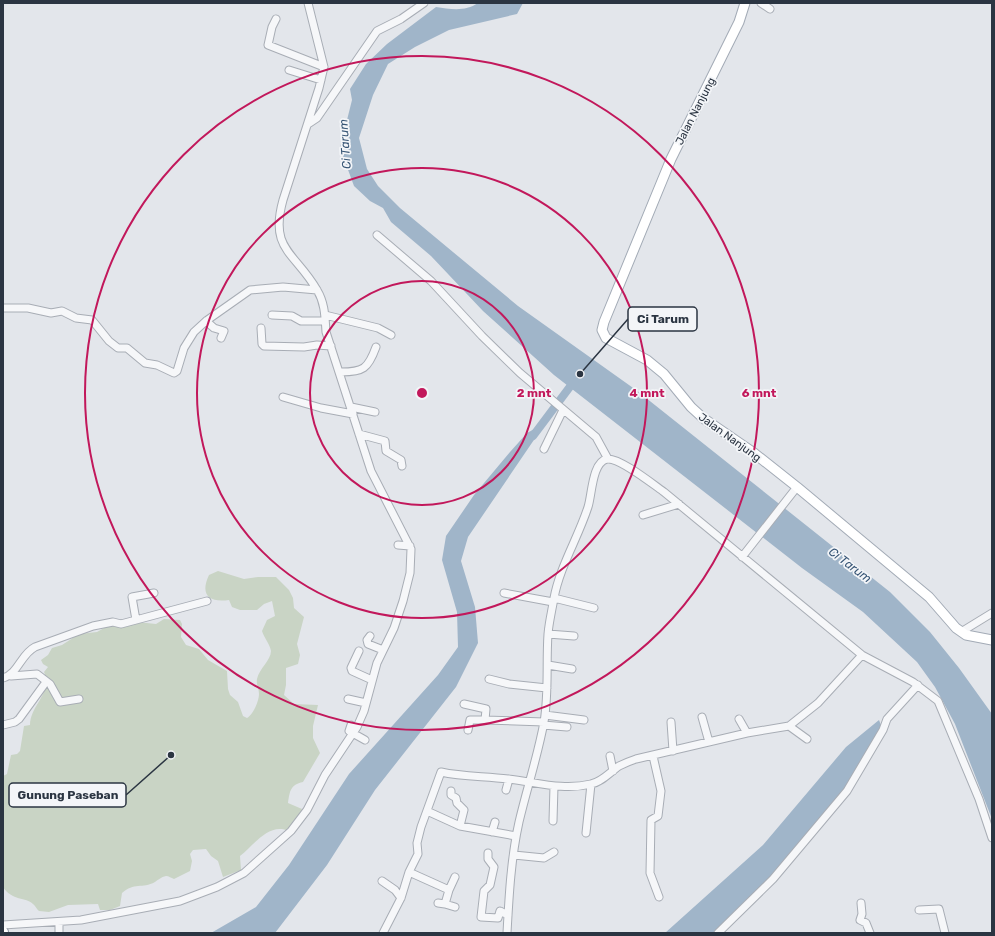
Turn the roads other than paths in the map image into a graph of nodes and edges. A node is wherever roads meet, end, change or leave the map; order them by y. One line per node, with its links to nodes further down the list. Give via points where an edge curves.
1 (308, 3): 7 (street)
2 (424, 3): 10 (street, via 401,19 376,31 316,118)
3 (745, 3): 31 (main road, Jalan Nanjung, via 740,22 671,159 603,325 604,335 647,360 668,378 703,418)
4 (761, 3): 5 (street)
5 (770, 9)
6 (276, 19): 7 (street, via 268,45)
7 (324, 67): 9 (street)
8 (289, 70): 9 (street)
9 (322, 80): 10 (street)
10 (308, 124): 12 (street, via 283,200 278,225 281,240)
11 (377, 235): 24 (street, via 431,281 482,336)
12 (317, 290): 15 (street); 16 (street, via 283,287 253,289)
13 (3, 308): 16 (street, via 62,311 76,318 93,320 109,341 118,348 127,348 145,363 161,366 174,373 178,371 187,343)
14 (272, 315): 15 (street, via 292,316 301,321)
15 (325, 318): 18 (street, via 378,328); 20 (street)
16 (206, 321): 19 (street, via 214,328 224,331)
17 (261, 328): 20 (street, via 264,346)
18 (391, 335)
19 (221, 338)
20 (331, 346): 22 (street)
21 (376, 347): 22 (street, via 362,370)
22 (340, 372): 25 (street)
23 (283, 397): 25 (street, via 321,408)
24 (560, 408): 28 (street); 29 (street, via 596,437)
25 (352, 410): 26 (street); 27 (street)
26 (375, 412)
27 (359, 434): 30 (street, via 385,441 386,451 401,460); 35 (street, via 371,471)
28 (544, 449)
29 (608, 459): 32 (street, via 637,472); 39 (street, via 599,465 595,472 588,506 560,576)
30 (402, 466)
31 (797, 487): 36 (street); 44 (main road, Jalan Nanjung, via 929,597)
32 (679, 504): 33 (street); 36 (street)
33 (642, 515)
34 (398, 545): 35 (street)
35 (410, 546): 49 (street, via 410,573 403,601)
36 (745, 554): 51 (street)
37 (154, 593): 43 (street, via 132,597)
38 (504, 593): 39 (street)
39 (554, 600): 41 (street); 45 (street)
40 (207, 602): 43 (street)
41 (594, 608)
42 (992, 613): 44 (street)
43 (136, 620): 54 (street, via 93,626 35,646 30,649)
44 (961, 632): 48 (main road)
45 (548, 634): 47 (street); 52 (street)
46 (370, 636): 49 (street, via 368,644)
47 (574, 636)
48 (992, 640)
49 (383, 650): 56 (street)
50 (359, 651): 56 (street, via 352,671)
51 (862, 655): 59 (street); 72 (street, via 818,704)
52 (548, 665): 53 (street); 60 (street)
53 (572, 669)
54 (11, 676): 55 (street); 58 (street, via 35,674)
55 (3, 678)
56 (372, 680): 63 (street)
57 (488, 680): 60 (street)
58 (46, 682): 61 (street, via 50,684 60,702); 71 (street, via 15,722)
59 (918, 685): 97 (street, via 938,701 979,799); 116 (street, via 887,720 884,730 847,791 773,879)
60 (547, 688): 68 (street)
61 (79, 698)
62 (348, 699): 63 (street)
63 (366, 703): 73 (street)
64 (464, 704): 67 (street, via 486,709)
65 (702, 717): 79 (street)
66 (739, 719): 76 (street)
67 (485, 720): 68 (street); 75 (street, via 470,720)
68 (544, 720): 69 (street); 74 (street); 85 (street)
69 (584, 720)
70 (671, 722): 80 (street)
71 (3, 725)
72 (789, 726): 76 (street); 77 (street)
73 (352, 727): 78 (street); 111 (street, via 307,810 295,827 244,874 180,901 94,918)
74 (567, 727)
75 (468, 730)
76 (747, 733): 79 (street)
77 (807, 739)
78 (365, 740)
79 (709, 742): 80 (street)
80 (673, 751): 82 (street)
81 (610, 756): 83 (street)
82 (653, 756): 83 (street, via 625,763); 105 (street, via 662,792 658,816 651,820 650,873)
83 (613, 771): 86 (street)
84 (509, 779): 85 (street); 88 (street); 90 (street, via 441,772)
85 (529, 783): 87 (street); 96 (street)
86 (591, 784): 87 (street); 95 (street)
87 (554, 786): 91 (street)
88 (506, 790)
89 (451, 792): 93 (street, via 464,810)
90 (427, 811): 93 (street); 101 (street, via 418,839 418,854)
91 (553, 821)
92 (495, 822): 94 (street)
93 (460, 826): 94 (street)
94 (492, 832): 96 (street)
95 (586, 833)
96 (516, 836): 100 (street)
97 (992, 838)
98 (554, 852): 100 (street, via 544,858)
99 (488, 853): 110 (street, via 488,860 494,867 490,885 484,891 481,917 498,918 500,911)
100 (514, 855): 110 (street)
101 (409, 872): 104 (street); 106 (street)
102 (455, 877): 104 (street)
103 (382, 881): 106 (street)
104 (449, 890): 108 (street, via 442,904)
105 (659, 897)
106 (401, 898): 114 (street)
107 (861, 903): 117 (street, via 860,920 866,923)
108 (455, 907)
109 (919, 910): 118 (street, via 939,909)
110 (508, 915): 115 (street)
111 (59, 922): 112 (street); 113 (street)
112 (3, 925)
113 (59, 933)
114 (383, 933)
115 (507, 933)
116 (718, 933)
117 (870, 933)
118 (945, 933)

